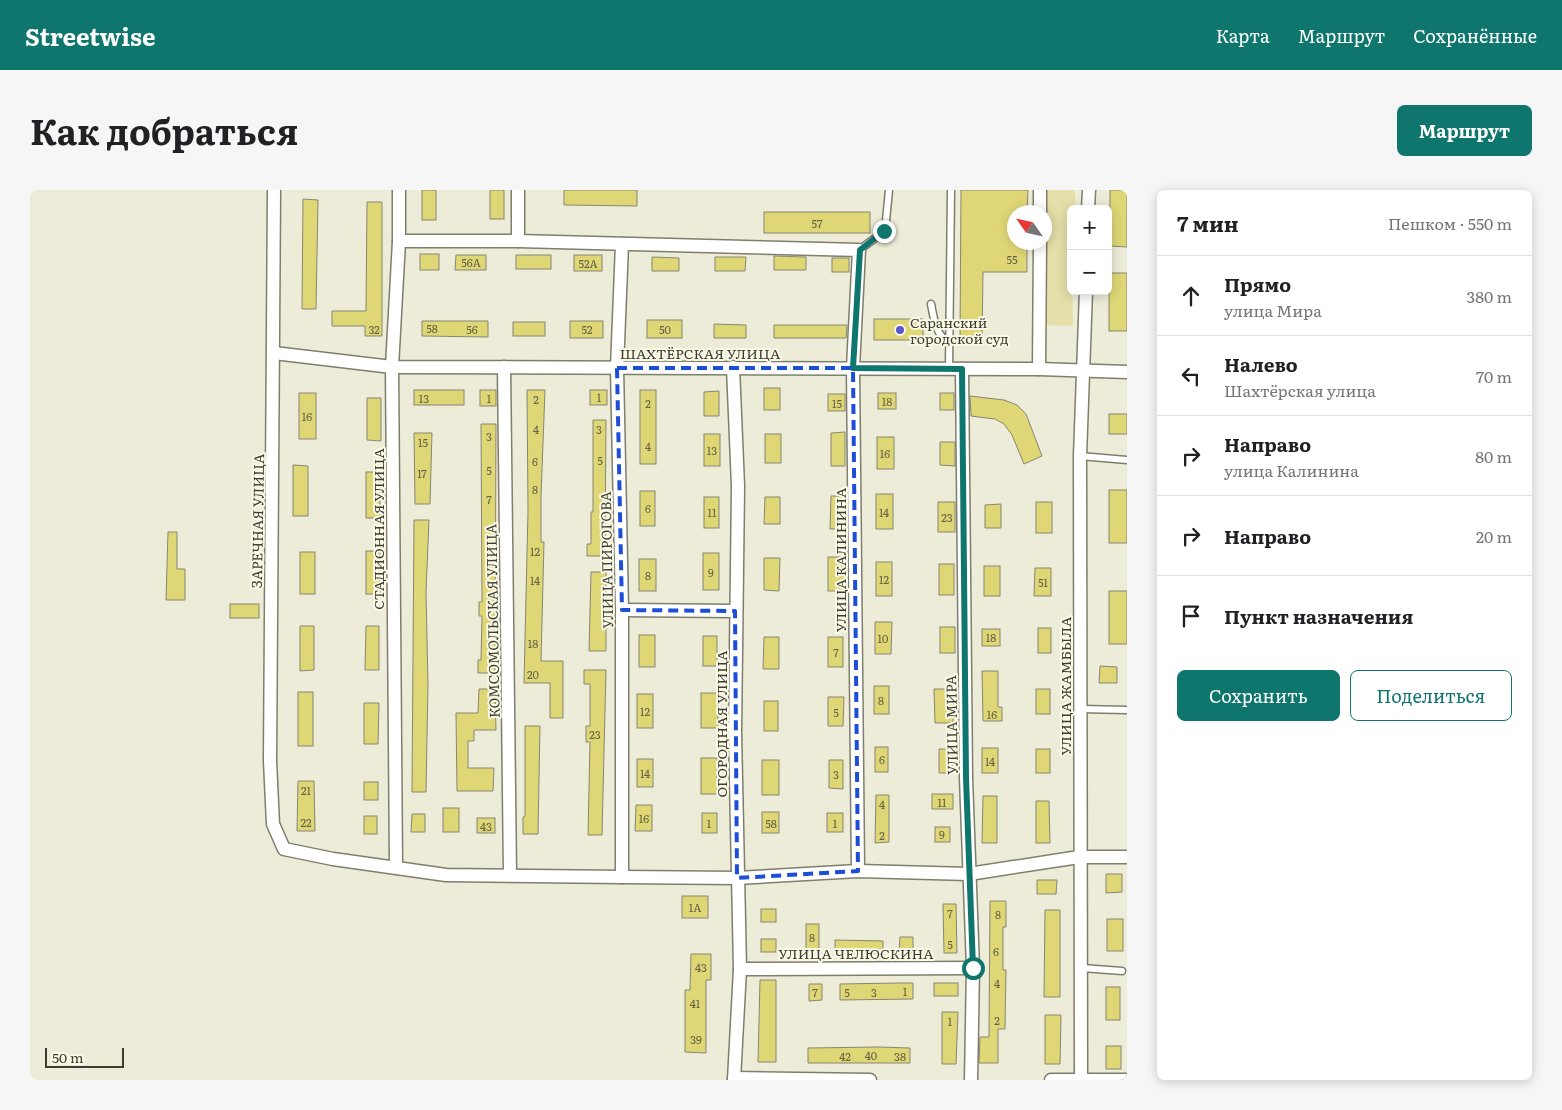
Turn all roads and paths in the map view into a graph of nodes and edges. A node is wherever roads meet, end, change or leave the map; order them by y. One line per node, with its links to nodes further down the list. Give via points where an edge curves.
1 (274, 190): 18 (street, ЗАРЕЧНАЯ УЛИЦА)
2 (399, 190): 10 (street, СТАДИОННАЯ УЛИЦА)
3 (518, 190): 11 (street)
4 (889, 190): 13 (lane, via 884,231)
5 (951, 190): 17 (lane)
6 (1040, 190): 8 (street)
7 (1089, 190): 9 (street)
8 (1040, 205)
9 (1088, 205)
10 (399, 241): 11 (street); 19 (street, СТАДИОННАЯ УЛИЦА)
11 (518, 241): 12 (street)
12 (622, 244): 13 (street); 22 (street, УЛИЦА ПИРОГОВА)
13 (860, 250): 23 (street, УЛИЦА КАЛИНИНА)
14 (1040, 250): 25 (street)
15 (1086, 295): 26 (street, УЛИЦА ЖАМБЫЛА)
16 (931, 304): 17 (lane, via 938,330)
17 (949, 342): 24 (lane)
18 (274, 353): 19 (street, ШАХТЁРСКАЯ УЛИЦА); 36 (street, ЗАРЕЧНАЯ УЛИЦА, via 272,824 284,849)
19 (392, 367): 20 (street, ШАХТЁРСКАЯ УЛИЦА); 36 (street, СТАДИОННАЯ УЛИЦА)
20 (504, 367): 22 (street, ШАХТЁРСКАЯ УЛИЦА); 39 (street, КОМСОМОЛЬСКАЯ УЛИЦА)
21 (733, 367): 22 (street, ШАХТЁРСКАЯ УЛИЦА); 23 (street, ШАХТЁРСКАЯ УЛИЦА); 31 (street, ОГОРОДНАЯ УЛИЦА, via 738,486)
22 (617, 368): 30 (street, УЛИЦА ПИРОГОВА)
23 (853, 368): 24 (street, ШАХТЁРСКАЯ УЛИЦА); 37 (street, УЛИЦА КАЛИНИНА)
24 (955, 369): 25 (street, ШАХТЁРСКАЯ УЛИЦА); 38 (street, УЛИЦА МИРА)
25 (1039, 369): 26 (street, ШАХТЁРСКАЯ УЛИЦА)
26 (1085, 372): 27 (street, ШАХТЁРСКАЯ УЛИЦА); 28 (street, УЛИЦА ЖАМБЫЛА)
27 (1127, 372)
28 (1080, 456): 29 (lane); 32 (street, УЛИЦА ЖАМБЫЛА)
29 (1127, 460)
30 (622, 610): 31 (street); 40 (street, УЛИЦА ПИРОГОВА)
31 (735, 611): 41 (street, ОГОРОДНАЯ УЛИЦА)
32 (1080, 709): 33 (lane); 34 (street, УЛИЦА ЖАМБЫЛА)
33 (1127, 710)
34 (1079, 857): 35 (street); 38 (street); 43 (street, УЛИЦА ЖАМБЫЛА)
35 (1127, 857)
36 (396, 867): 39 (street, via 446,875)
37 (858, 871): 38 (street); 41 (street)
38 (969, 874): 42 (street, УЛИЦА МИРА)
39 (510, 875): 40 (street)
40 (622, 877): 41 (street)
41 (737, 878): 44 (street, ОГОРОДНАЯ УЛИЦА)
42 (973, 968): 44 (street, УЛИЦА ЧЕЛЮСКИНА); 48 (street, УЛИЦА МИРА)
43 (1082, 968): 45 (lane); 50 (street, УЛИЦА ЖАМБЫЛА)
44 (740, 969): 46 (street, ОГОРОДНАЯ УЛИЦА)
45 (1122, 971)
46 (734, 1079): 47 (street)
47 (870, 1080)
48 (971, 1080)
49 (1051, 1080): 50 (street)
50 (1081, 1080): 51 (street)
51 (1127, 1080)

